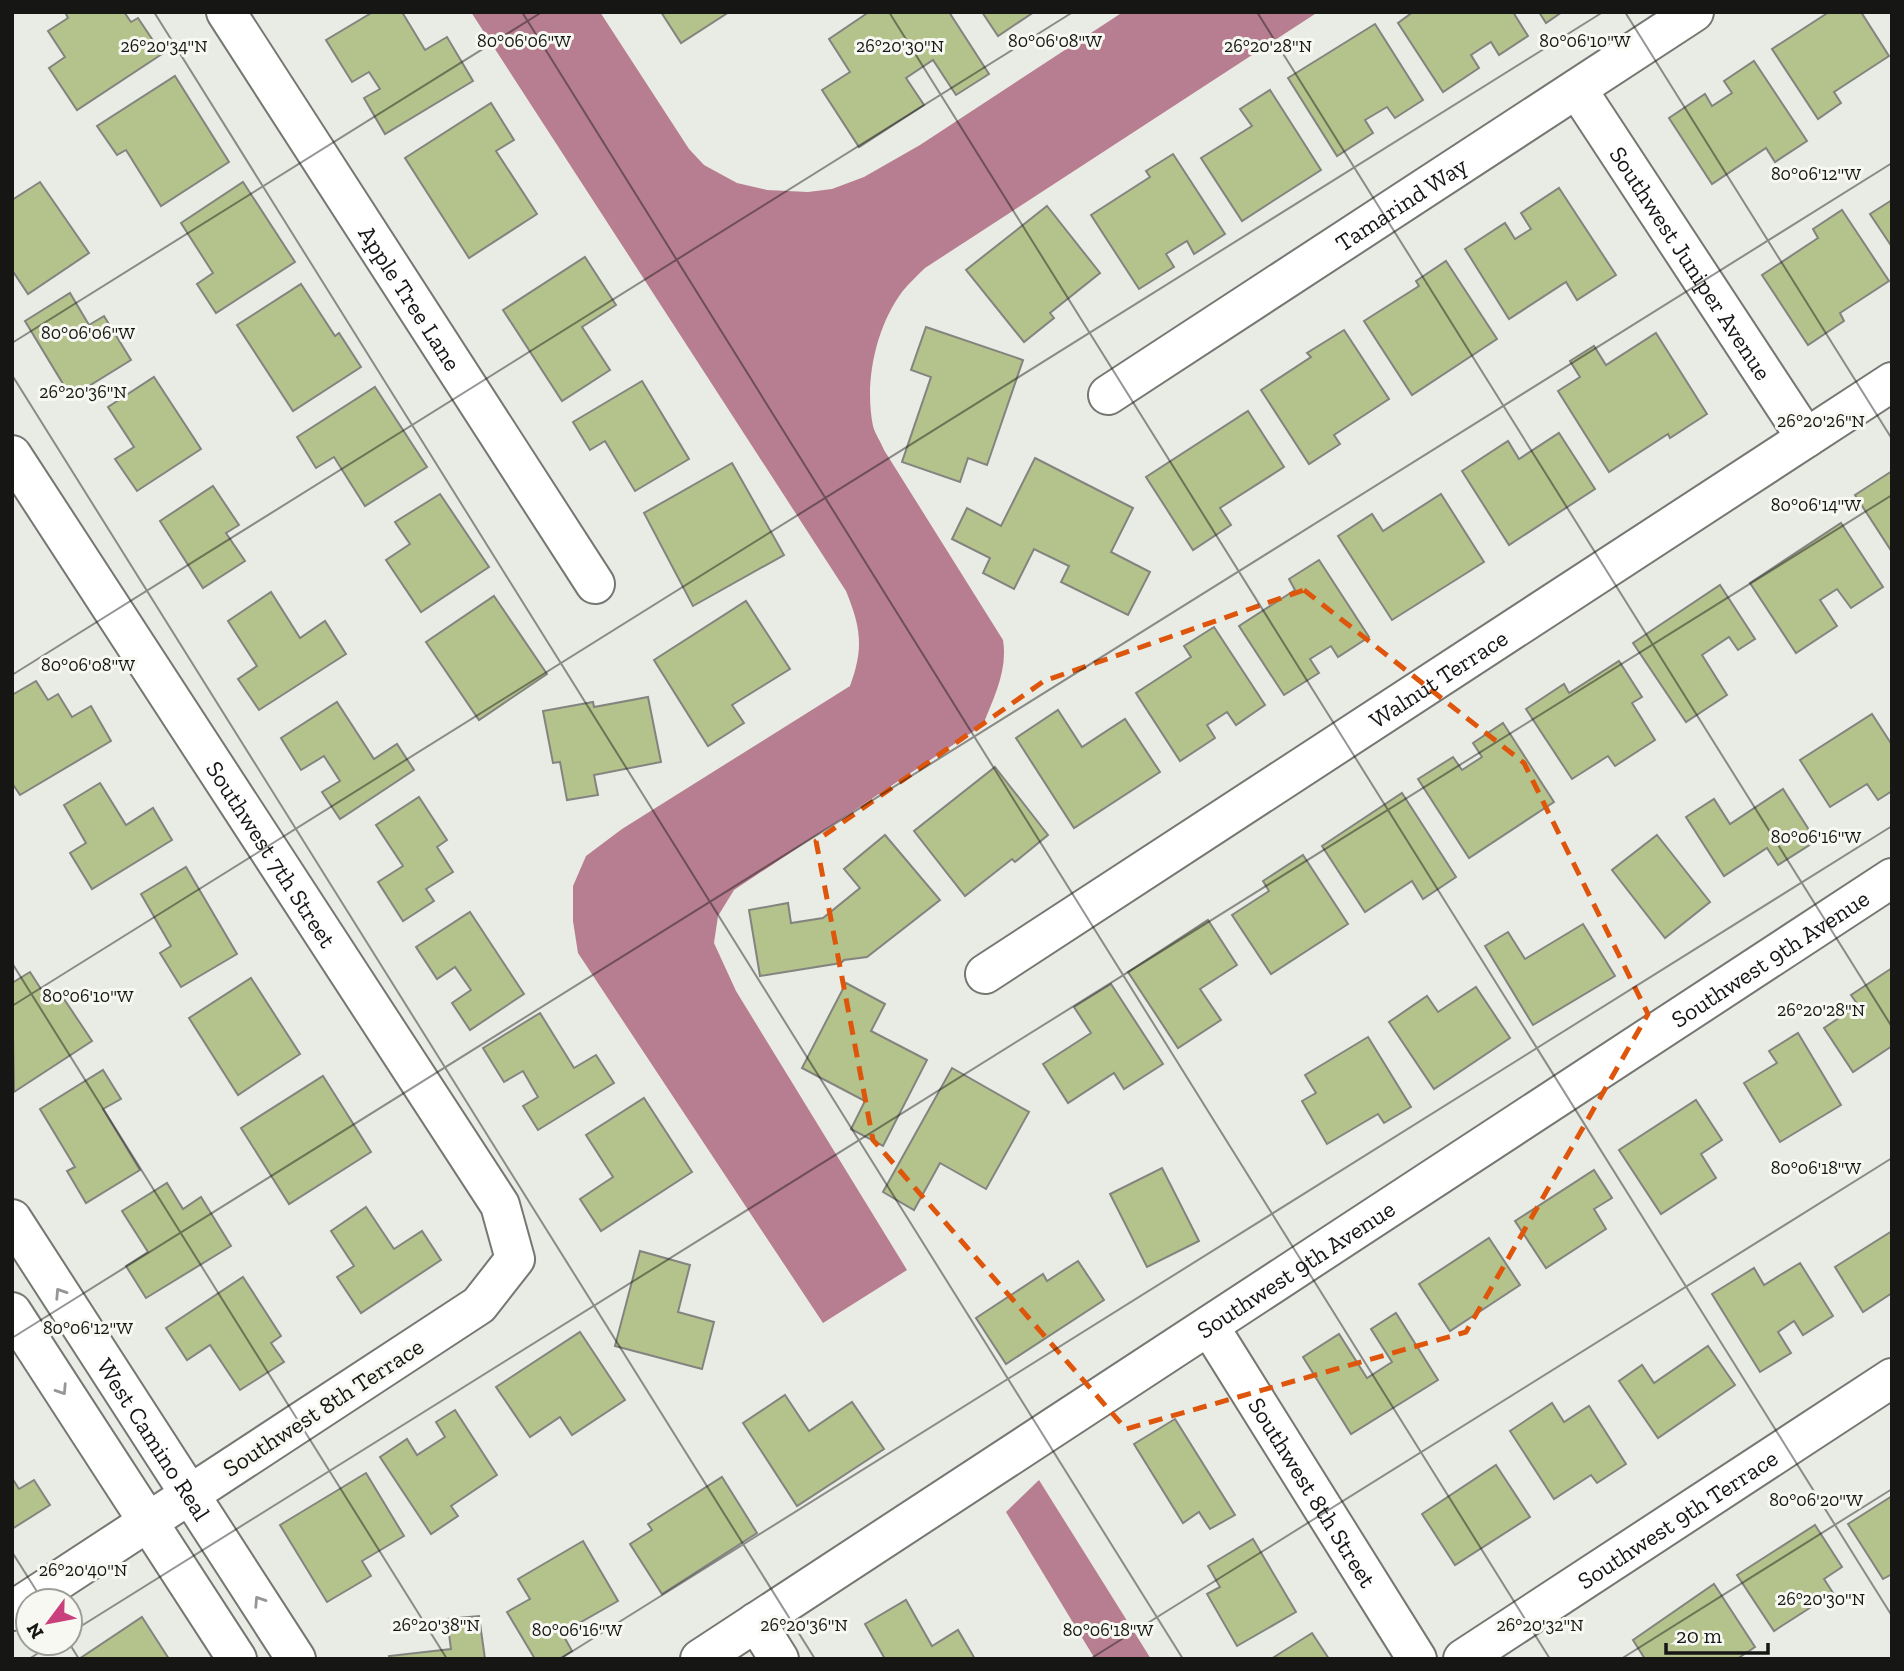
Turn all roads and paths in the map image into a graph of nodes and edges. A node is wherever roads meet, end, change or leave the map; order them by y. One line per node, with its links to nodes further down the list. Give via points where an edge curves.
1 (226, 12): 8 (street, Apple Tree Lane)
2 (1695, 12): 3 (street, Tamarind Way)
3 (1577, 89): 5 (street, Tamarind Way); 6 (street, Southwest Juniper Avenue)
4 (1892, 382): 6 (street, Walnut Terrace)
5 (1108, 395)
6 (1805, 438): 10 (street, Walnut Terrace)
7 (12, 455): 12 (street, Southwest 7th Street, via 499,1205)
8 (595, 583)
9 (1892, 877): 14 (street, Southwest 9th Avenue)
10 (985, 974)
11 (12, 1219): 16 (street, West Camino Real, one-way to 11)
12 (515, 1259): 16 (street, Southwest 8th Terrace, via 479,1305)
13 (12, 1312): 17 (street, West Camino Real, one-way to 17)
14 (1209, 1326): 19 (street, Southwest 9th Avenue); 24 (street, Southwest 8th Street)
15 (1892, 1378): 25 (street, Southwest 9th Terrace)
16 (190, 1494): 17 (street, Southwest 8th Terrace); 21 (street, West Camino Real, one-way to 16)
17 (148, 1522): 18 (street, Southwest 8th Terrace); 20 (street, West Camino Real)
18 (12, 1611)
19 (756, 1622): 22 (street, Southwest 9th Avenue); 23 (street)
20 (237, 1659)
21 (296, 1659)
22 (701, 1659)
23 (779, 1659)
24 (1418, 1659)
25 (1463, 1659)

